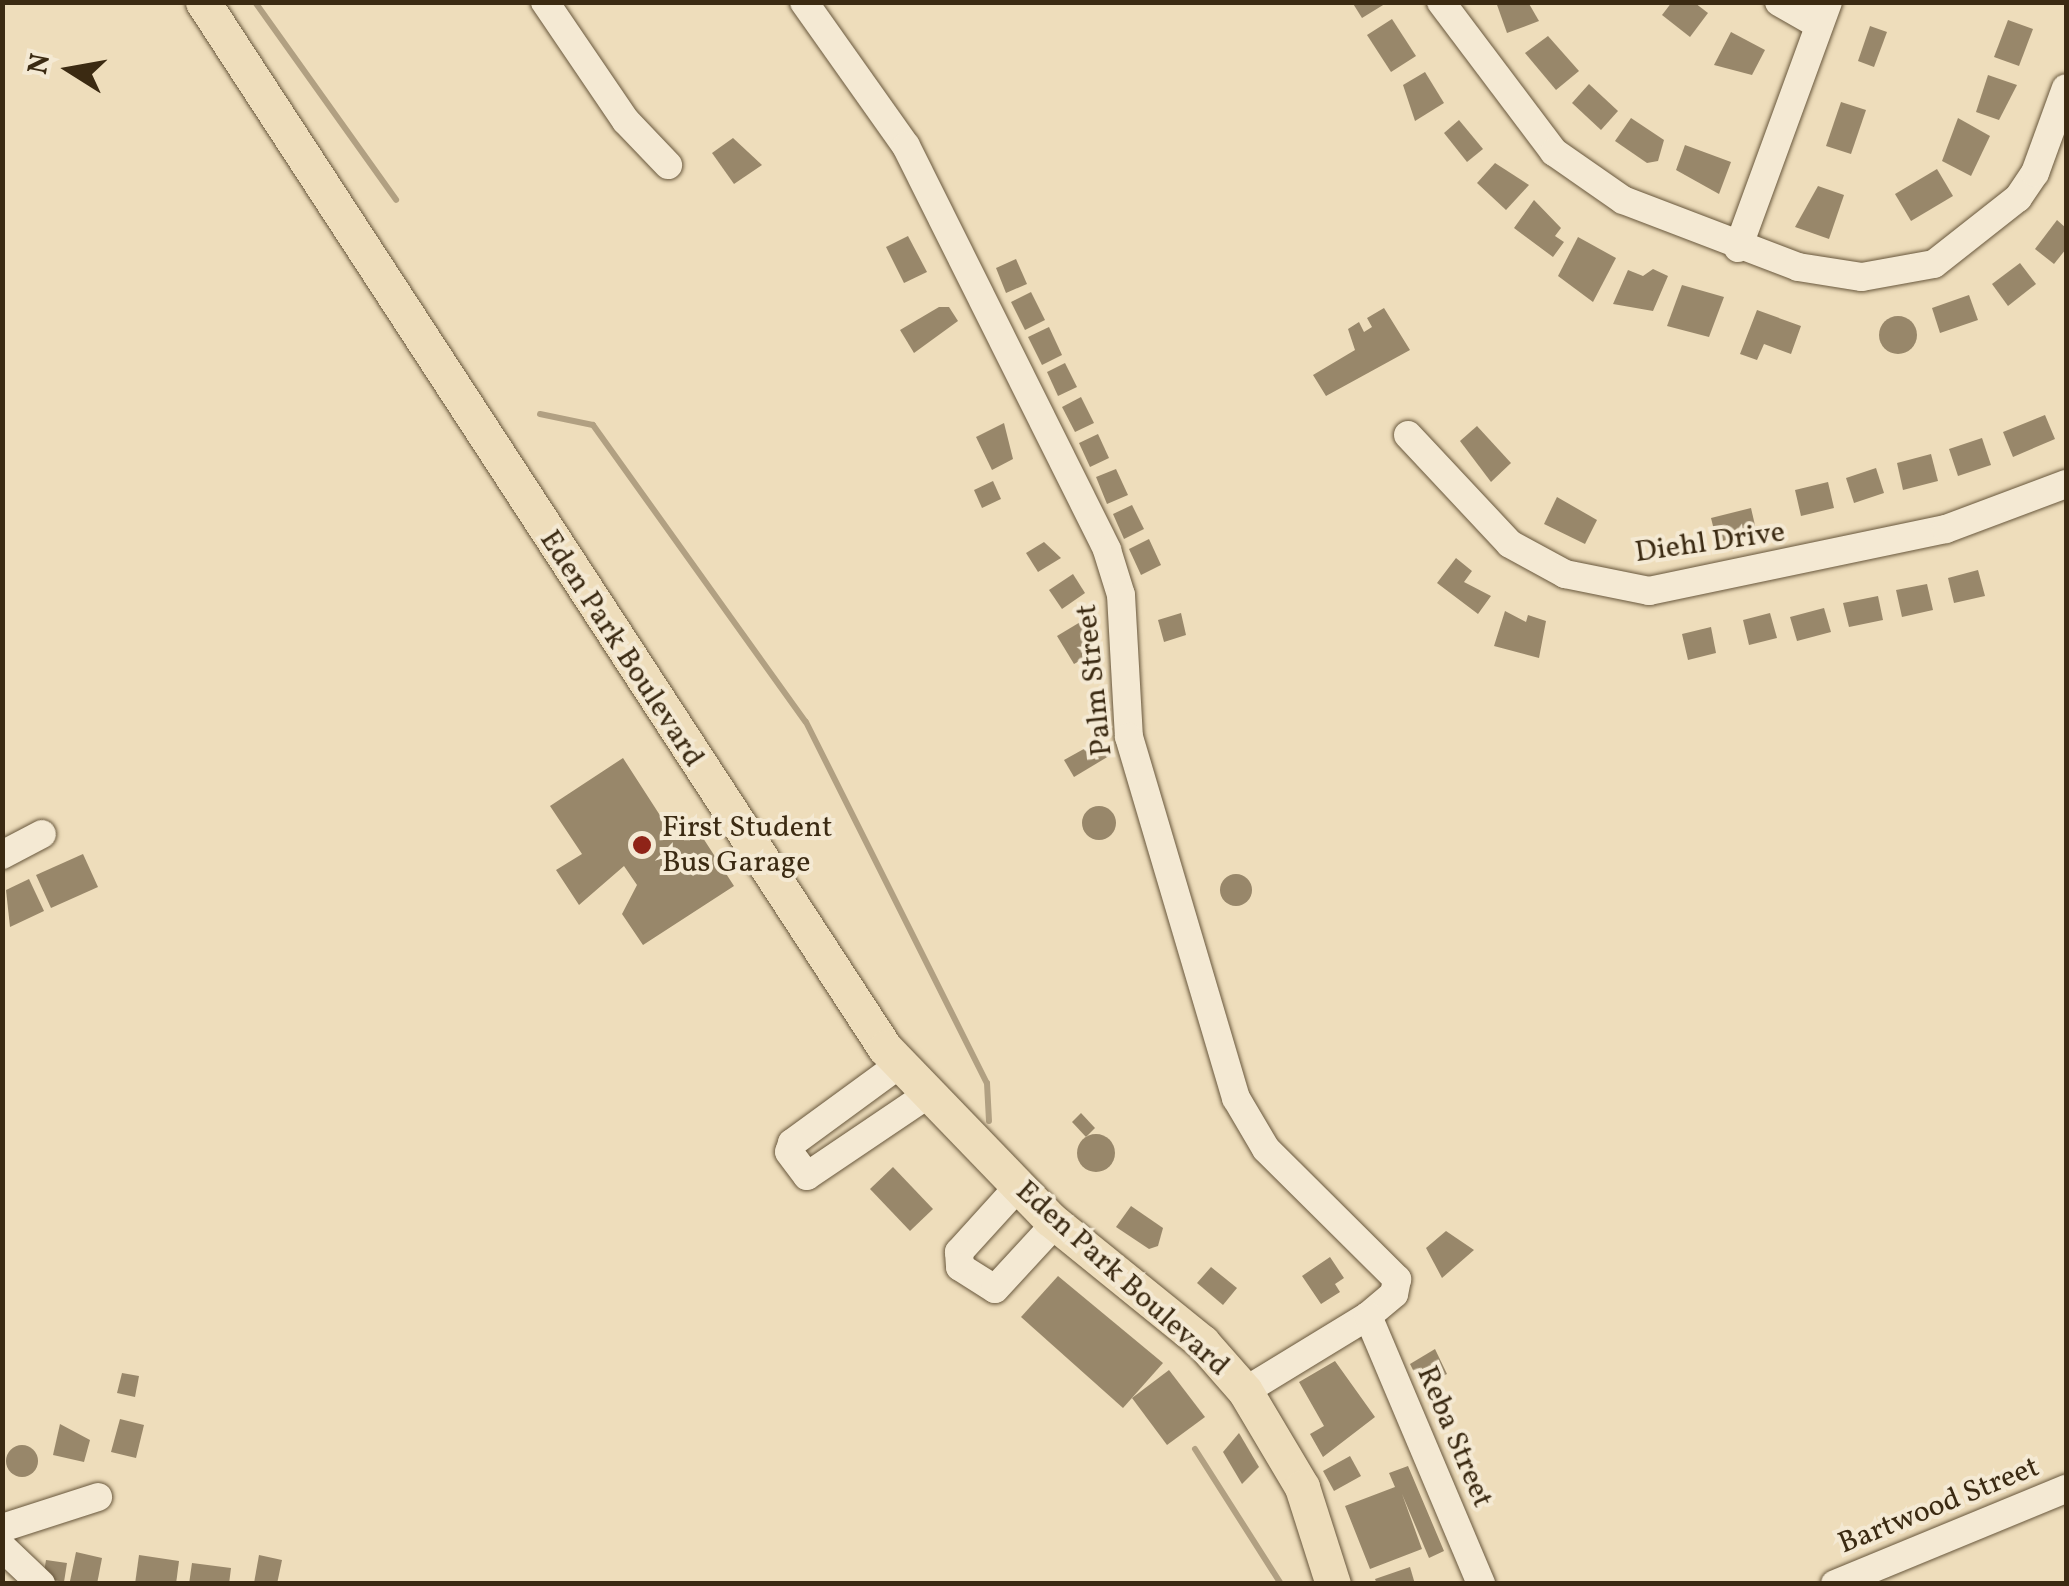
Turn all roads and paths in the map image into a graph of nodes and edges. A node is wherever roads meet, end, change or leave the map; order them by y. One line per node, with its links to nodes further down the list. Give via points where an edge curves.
1 (203, 2): 14 (main road, Eden Park Boulevard, via 810,940)
2 (544, 2): 8 (street, via 626,121)
3 (804, 2): 18 (street, Palm Street, via 906,146 1107,550 1120,595 1129,737 1220,1060 1266,1149 1395,1272 1394,1294)
4 (1442, 2): 9 (street, via 1509,102 1554,152 1624,200)
5 (1779, 2): 6 (street)
6 (1824, 14): 9 (street)
7 (2066, 88): 9 (street, via 2018,198 1934,264 1862,277)
8 (668, 165)
9 (1738, 248)
10 (1408, 435): 11 (street, Diehl Drive, via 1510,544 1565,574 1649,590 1946,530)
11 (2066, 484)
12 (42, 834): 13 (street)
13 (2, 855)
14 (900, 1064): 15 (main road, Eden Park Boulevard); 15 (street, via 792,1143 788,1152 807,1176)
15 (927, 1094): 16 (main road, Eden Park Boulevard)
16 (1018, 1187): 17 (main road, Eden Park Boulevard); 17 (street, via 959,1252 960,1267 996,1289)
17 (1056, 1223): 19 (main road, Eden Park Boulevard, via 1202,1342)
18 (1368, 1316): 19 (street, Palm Street); 26 (street, Reba Street)
19 (1246, 1391): 25 (main road, Eden Park Boulevard, via 1302,1487)
20 (2066, 1489): 27 (street, Bartwood Street)
21 (98, 1496): 22 (street)
22 (2, 1528)
23 (2, 1547): 24 (street)
24 (41, 1584)
25 (1334, 1584)
26 (1481, 1584)
27 (1835, 1584)

